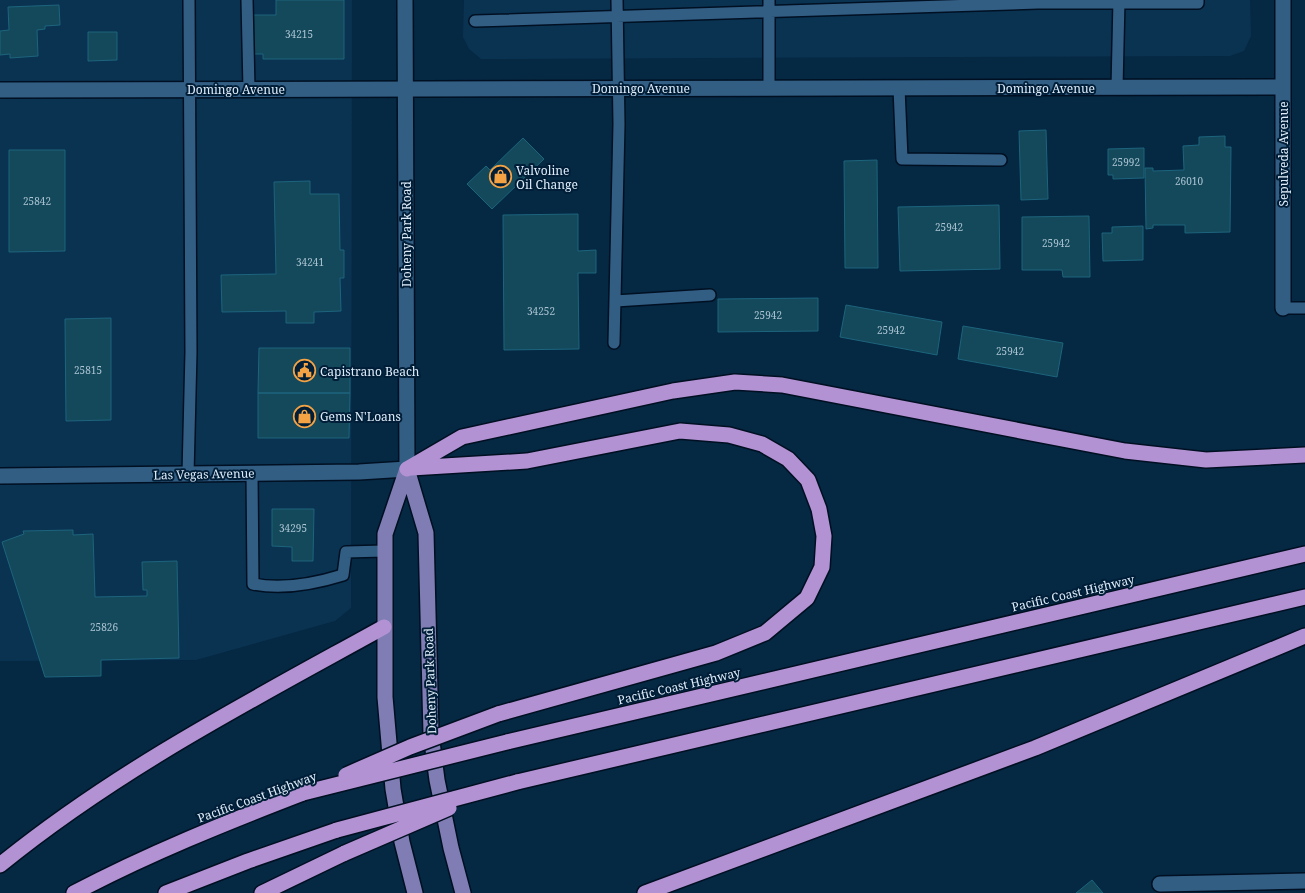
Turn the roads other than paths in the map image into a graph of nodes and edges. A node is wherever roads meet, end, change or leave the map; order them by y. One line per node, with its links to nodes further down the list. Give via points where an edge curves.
1 (189, 0): 17 (lane)
2 (247, 0): 18 (lane)
3 (404, 0): 12 (street, Doheny Park Road)
4 (617, 0): 9 (lane)
5 (1198, 0): 7 (lane, via 1198,3)
6 (1282, 0): 11 (street, Sepulveda Avenue)
7 (1119, 1): 8 (lane); 16 (lane)
8 (769, 5): 9 (lane); 14 (lane)
9 (617, 16): 10 (lane); 13 (lane)
10 (475, 21)
11 (1283, 87): 16 (street, Domingo Avenue); 23 (street, Sepulveda Avenue)
12 (405, 88): 13 (street, Domingo Avenue); 18 (street, Domingo Avenue); 27 (street, Doheny Park Road)
13 (617, 88): 14 (street, Domingo Avenue); 22 (lane)
14 (770, 88): 15 (street, Domingo Avenue)
15 (899, 88): 16 (street, Domingo Avenue); 20 (lane, via 902,159)
16 (1116, 88)
17 (190, 89): 18 (street, Domingo Avenue); 19 (street, Domingo Avenue); 29 (lane)
18 (249, 89)
19 (0, 90)
20 (1001, 160)
21 (710, 295): 22 (lane)
22 (615, 301): 25 (lane)
23 (1283, 308): 24 (lane)
24 (1305, 308)
25 (614, 342)
26 (1305, 456): 27 (highway, via 1206,460 1125,450 782,384 735,382 673,391 462,437)
27 (407, 469): 28 (street, Las Vegas Avenue); 31 (main road, Doheny Park Road, via 385,534); 37 (highway, bridge, via 527,461 680,432 730,435 762,444 788,459 808,480 820,509 824,536 822,567 807,598 764,633 716,653 498,714 410,747); 45 (main road, Doheny Park Road, via 426,533 431,734 450,848)
28 (252, 473): 29 (street, Las Vegas Avenue); 31 (lane, via 253,584 273,588 322,582 344,575 346,552)
29 (188, 474): 30 (street, Las Vegas Avenue)
30 (0, 476)
31 (384, 551): 34 (main road, Doheny Park Road)
32 (1305, 554): 37 (highway, Pacific Coast Highway, bridge)
33 (1305, 597): 36 (highway, bridge)
34 (384, 627): 38 (highway, via 227,712 130,771); 44 (main road, Doheny Park Road, via 385,697 393,789)
35 (1305, 636): 46 (highway, via 1034,748)
36 (498, 787): 42 (highway, bridge, via 337,830); 43 (highway, bridge)
37 (304, 793): 41 (highway, Pacific Coast Highway, via 136,861)
38 (5, 861)
39 (1305, 881): 40 (street)
40 (1160, 884)
41 (74, 893)
42 (166, 893)
43 (262, 893)
44 (415, 893)
45 (463, 893)
46 (645, 893)

